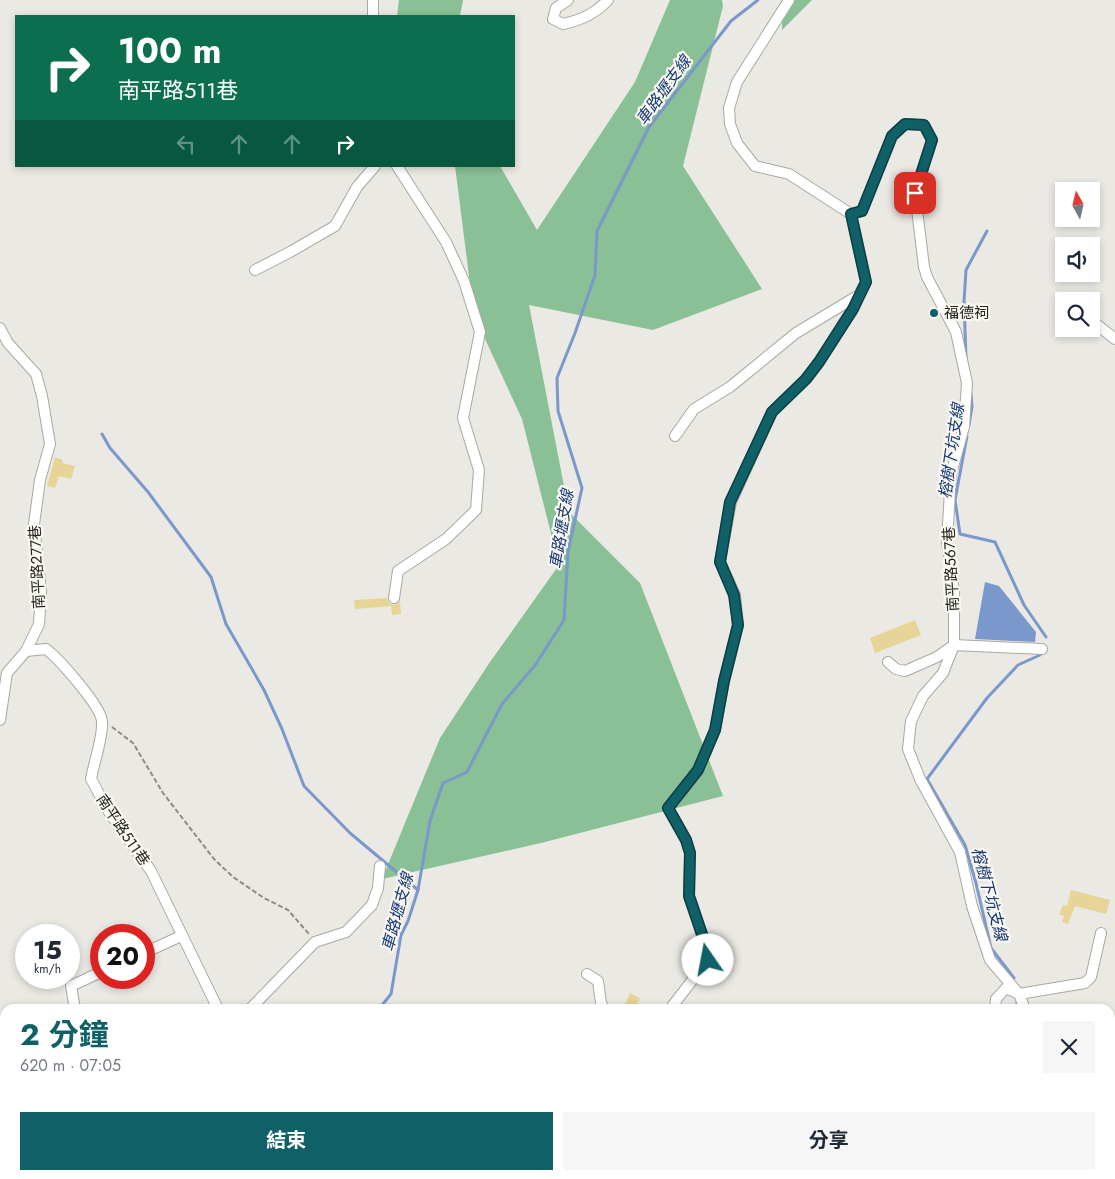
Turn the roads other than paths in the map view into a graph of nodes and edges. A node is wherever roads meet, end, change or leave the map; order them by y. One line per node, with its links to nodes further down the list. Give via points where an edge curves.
1 (373, 0): 5 (lane)
2 (568, 0): 3 (lane, via 556,8 553,19 563,24 598,11)
3 (608, 0)
4 (789, 0): 8 (lane, via 737,82 729,108 730,124 737,143 755,166 789,174)
5 (373, 15)
6 (374, 167): 9 (lane, via 357,187 335,226)
7 (398, 167): 15 (lane, via 446,242 464,280 480,332 464,418 480,470 476,510 446,539 398,571)
8 (851, 214): 10 (lane, via 866,282); 16 (lane, 南平路567巷, via 862,211 892,136 905,124 924,125 932,140 915,193 924,267 956,332 967,383 964,427 951,474 946,542 954,592)
9 (254, 270)
10 (859, 295): 14 (lane, via 796,333 730,387 694,409); 33 (lane, via 819,362 772,412 730,502 720,562 734,595 738,625 715,730 698,770 668,808 690,853 689,896 708,960)
11 (1100, 327): 13 (lane)
12 (0, 328): 18 (lane, 南平路277巷, via 36,374 50,444 40,480 34,524 40,592 39,624)
13 (1115, 339)
14 (675, 436)
15 (394, 598)
16 (954, 645): 17 (lane); 19 (lane, via 936,658 905,671); 28 (lane, 南平路567巷, via 943,673 923,696 911,721 908,749 920,780 960,852 972,906 990,960)
17 (1042, 649)
18 (26, 651): 20 (lane, 南平路277巷); 24 (lane, 南平路511巷, via 46,649 56,657 82,687 102,720 91,779 109,812 151,871)
19 (888, 662)
20 (3, 671): 21 (lane, 南平路277巷)
21 (0, 720)
22 (380, 866): 31 (lane, via 372,905 346,932 315,942)
23 (1101, 934): 28 (lane, via 1091,977 1085,983)
24 (181, 936): 25 (lane); 30 (lane, 南平路511巷)
25 (155, 948)
26 (587, 974): 32 (lane, via 598,981)
27 (90, 977): 29 (lane, via 71,986)
28 (1019, 994): 34 (lane, via 1006,988); 35 (lane, 南平路567巷)
29 (74, 1004)
30 (215, 1004)
31 (255, 1004)
32 (602, 1004)
33 (674, 1004)
34 (995, 1004)
35 (1023, 1004)

